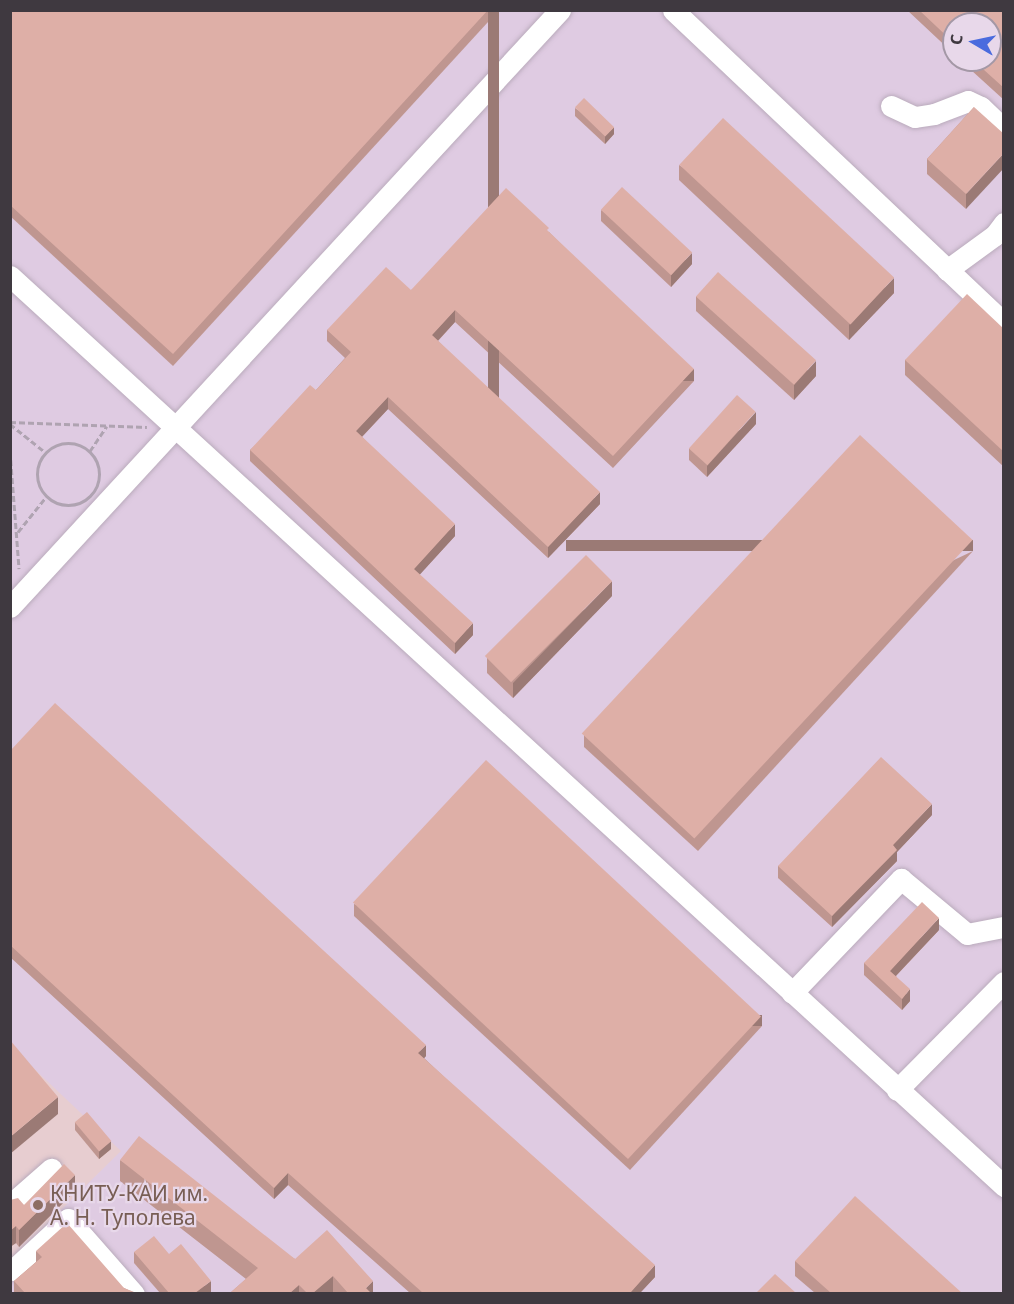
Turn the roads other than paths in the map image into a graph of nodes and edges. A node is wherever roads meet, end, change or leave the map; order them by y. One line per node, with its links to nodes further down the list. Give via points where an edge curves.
1 (560, 10): 9 (lane)
2 (673, 10): 6 (lane)
3 (891, 106): 4 (lane, via 915,117 968,102 981,107)
4 (1004, 129)
5 (1004, 223): 6 (lane, via 995,235)
6 (947, 270): 8 (lane)
7 (10, 276): 9 (lane)
8 (1004, 323)
9 (176, 428): 10 (lane); 13 (lane)
10 (16, 601)
11 (1004, 927): 13 (lane, via 967,934 901,879)
12 (1004, 982): 14 (lane)
13 (792, 993): 14 (lane)
14 (897, 1090): 16 (lane)
15 (51, 1169): 17 (lane)
16 (1004, 1186)
17 (10, 1205)
18 (13, 1270): 19 (lane, via 68,1220)
19 (135, 1293)

